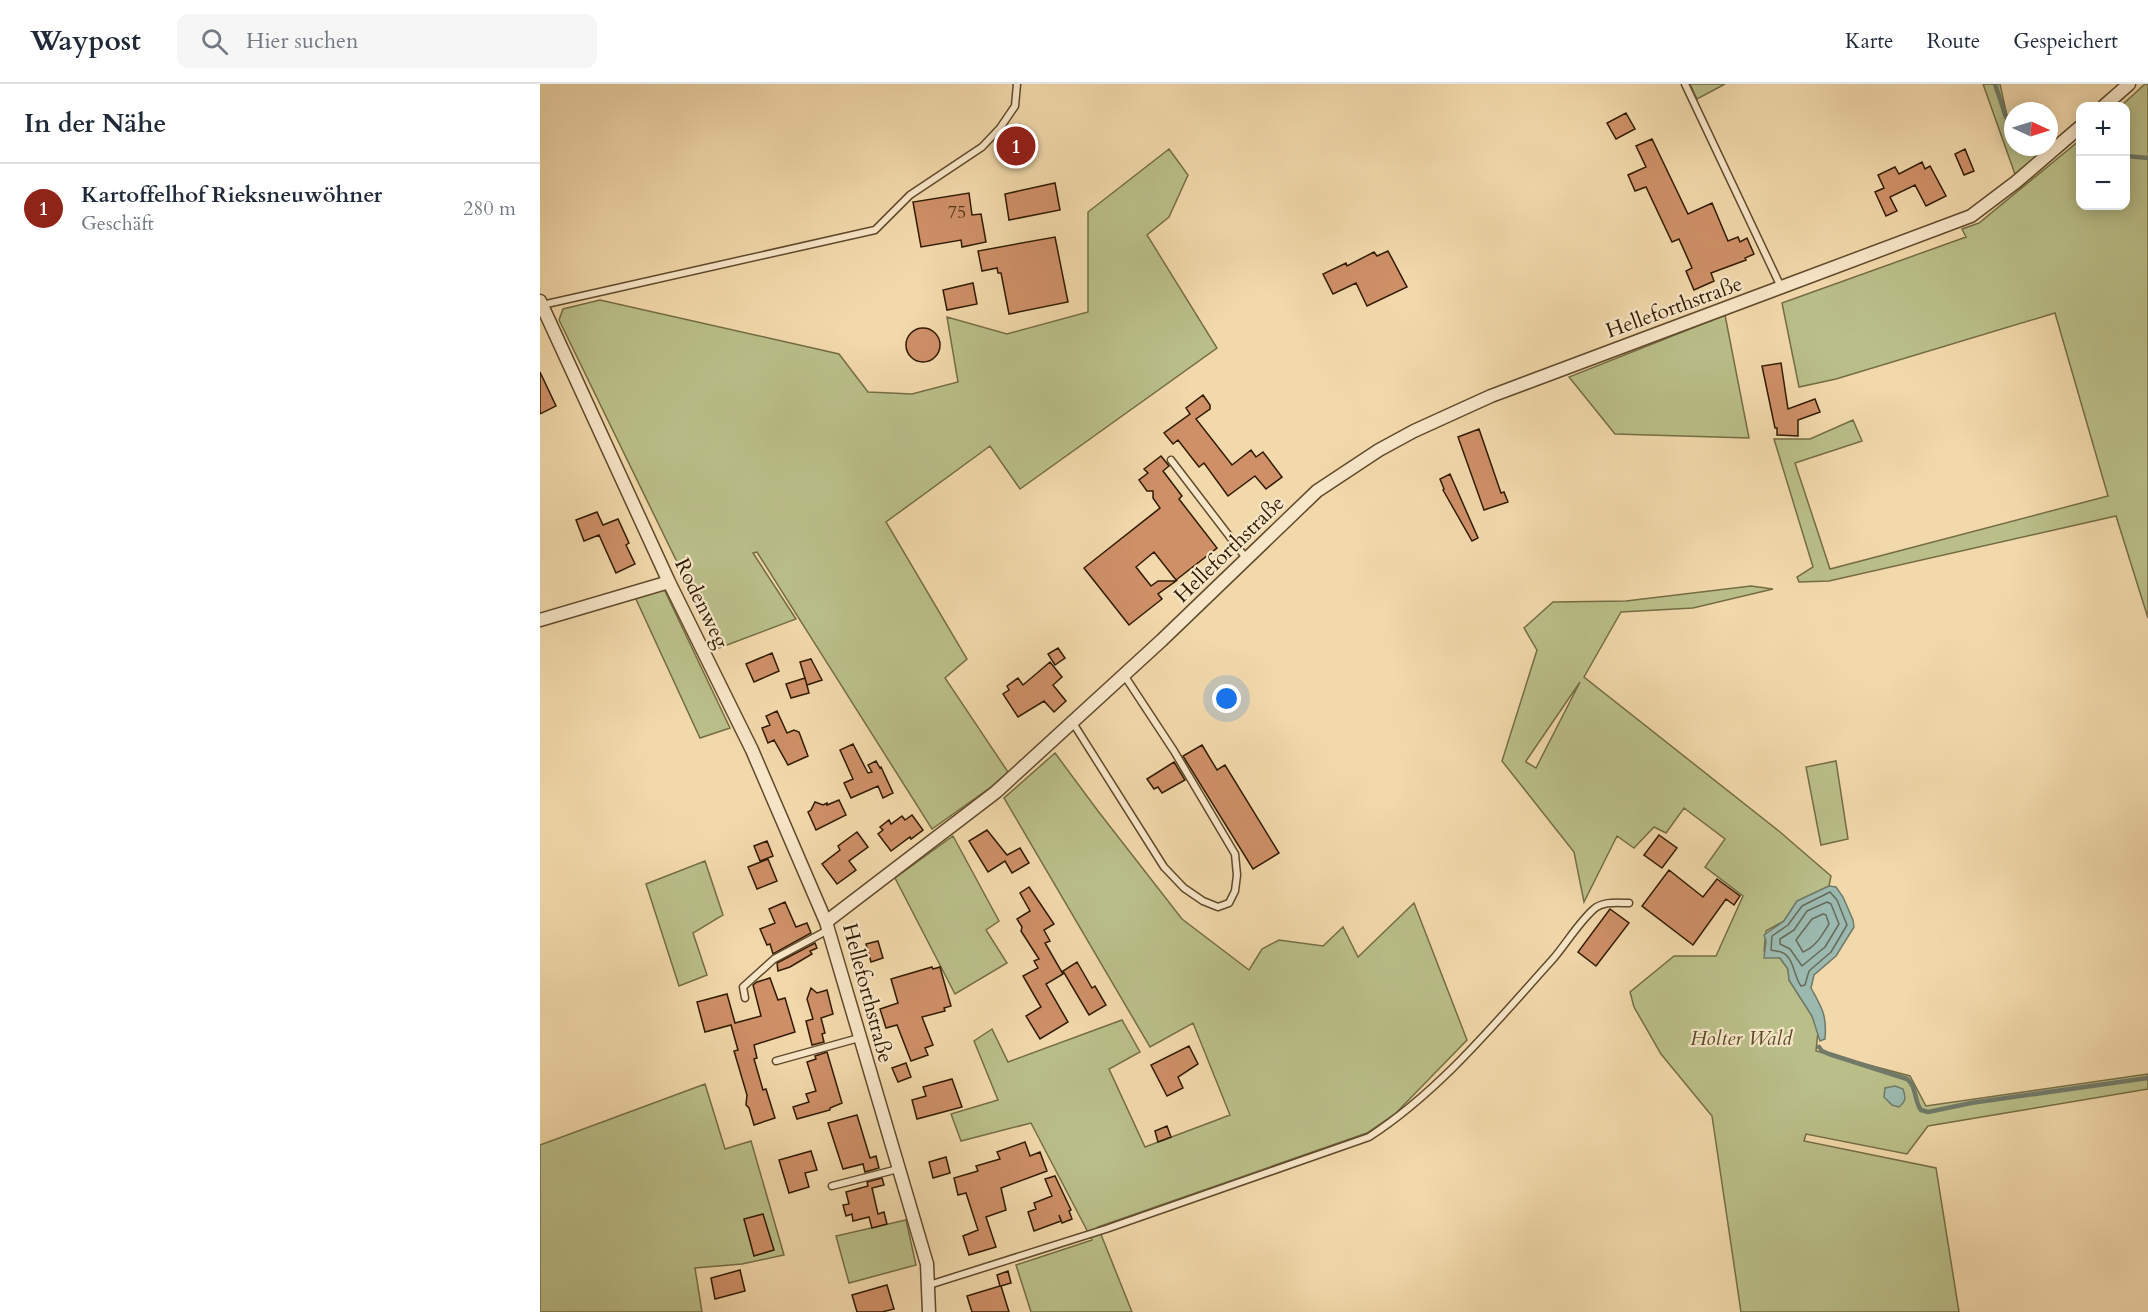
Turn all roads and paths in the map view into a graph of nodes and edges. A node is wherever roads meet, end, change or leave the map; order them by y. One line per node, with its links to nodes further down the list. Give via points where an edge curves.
1 (1017, 84): 7 (lane, via 1016,106 982,147 910,195 875,230)
2 (1685, 84): 6 (lane)
3 (2128, 84): 4 (street)
4 (2108, 102)
5 (2076, 130): 6 (street, Helleforthstraße, via 1971,216)
6 (1782, 288): 9 (street, Helleforthstraße, via 1491,396 1414,431 1317,491)
7 (541, 303): 10 (street, Rodenweg)
8 (1171, 460): 9 (lane)
9 (1247, 559): 12 (street, Helleforthstraße)
10 (669, 582): 11 (street); 15 (street, Rodenweg, via 752,750)
11 (540, 620)
12 (1124, 675): 13 (street, Helleforthstraße); 13 (lane, via 1235,854 1235,891 1229,903 1218,907 1203,901 1164,867)
13 (1073, 723): 15 (street, Helleforthstraße, via 996,792)
14 (1629, 903): 21 (lane, via 1609,902 1594,909 1461,1059 1398,1118 1369,1137)
15 (827, 926): 16 (lane, via 774,959 743,987); 17 (street, Helleforthstraße)
16 (745, 998)
17 (860, 1038): 18 (lane); 19 (street, Helleforthstraße)
18 (776, 1061)
19 (898, 1169): 20 (lane); 21 (street, Helleforthstraße, via 927,1264)
20 (832, 1186)
21 (929, 1286): 22 (street, Helleforthstraße)
22 (929, 1312)

